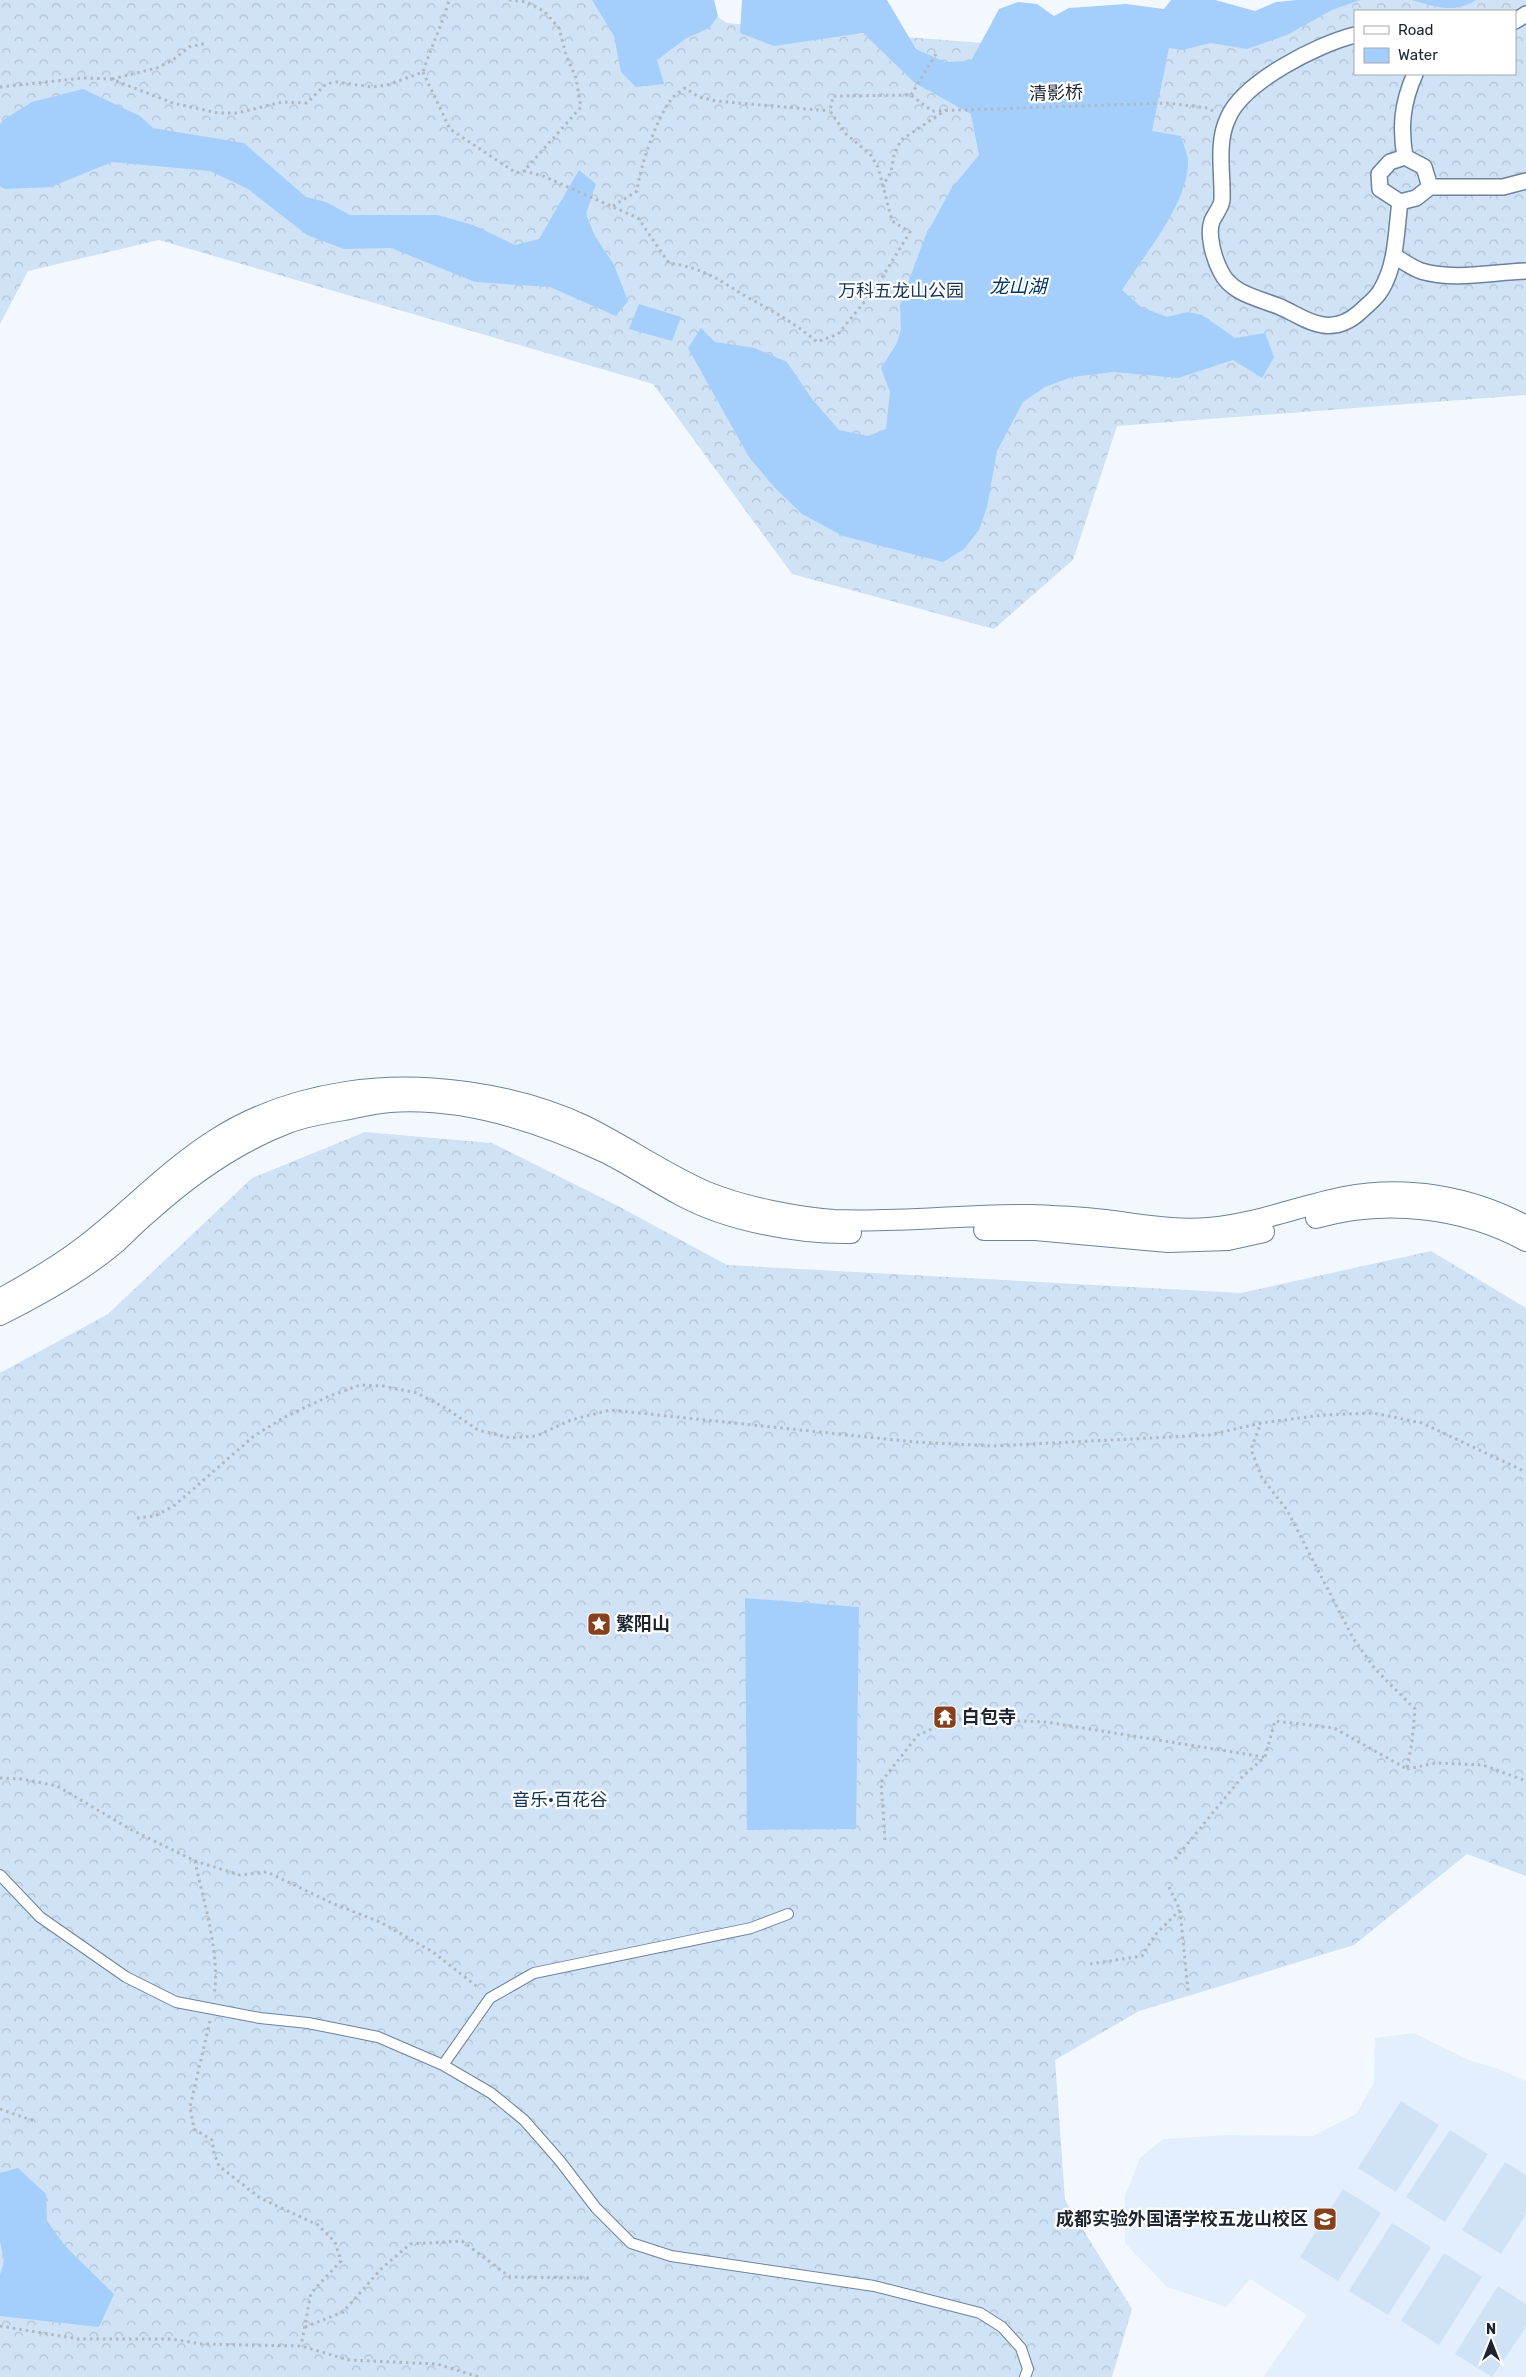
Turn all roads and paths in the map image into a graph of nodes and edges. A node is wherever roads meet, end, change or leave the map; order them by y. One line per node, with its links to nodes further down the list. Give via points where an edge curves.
1 (449, 0): 6 (path)
2 (509, 0): 15 (path, via 526,2 544,11 559,28 576,78 581,107)
3 (1354, 35): 13 (street, via 1340,38 1305,55 1256,84 1237,101)
4 (207, 43): 8 (path, via 189,47 156,68)
5 (936, 54): 10 (path)
6 (423, 72): 8 (path, via 372,87 336,82 326,84 307,103 282,102 237,113 194,109); 15 (path, via 450,129 516,173)
7 (1415, 75): 14 (street, via 1408,89 1401,131)
8 (111, 79): 9 (path, via 83,78)
9 (0, 87)
10 (911, 95): 11 (path, 清影桥, via 932,111); 12 (path, via 832,96)
11 (946, 110): 13 (path, 清影桥, via 1167,103 1208,108); 17 (path, via 901,140)
12 (830, 111): 17 (path, via 846,134 870,154 878,167); 20 (path, via 716,101 699,97 685,88 670,100 666,108 643,161 637,191)
13 (1227, 119): 21 (street, via 1222,143 1222,203 1211,222 1216,261 1229,285 1313,323 1325,326 1339,324 1351,321 1381,290)
14 (1405, 157): 18 (street, via 1424,167); 19 (street, via 1390,162 1379,174 1380,189)
15 (524, 171): 20 (path)
16 (1526, 181): 18 (street, via 1503,187)
17 (882, 188): 20 (path, via 892,221 910,232 875,289 838,334 817,342 796,324 713,275 669,262 638,218)
18 (1430, 188): 19 (street, via 1416,198)
19 (1400, 202): 21 (street)
20 (613, 206)
21 (1394, 256): 22 (street, via 1421,271 1446,275)
22 (1526, 271)
23 (1526, 1226): 25 (street, via 1502,1213 1455,1198 1427,1194 1364,1194 1276,1216 1206,1228 1028,1215 832,1220 746,1204 706,1192 583,1125 520,1102 424,1088 391,1088 308,1100 243,1124 206,1146 85,1246)
24 (1526, 1241): 26 (street, via 1471,1219 1440,1211 1406,1208 1334,1213 1228,1240 1196,1242 1035,1230 831,1233 766,1225 719,1211 684,1197 605,1152 538,1124 464,1106 390,1102 291,1122 249,1139 188,1179 115,1244 47,1290)
25 (0, 1299)
26 (0, 1315)
27 (1261, 1423): 28 (path, via 1373,1413 1422,1423); 29 (path, via 1210,1435 993,1446 915,1442 610,1410 571,1420 536,1436 510,1438 478,1430 417,1393 382,1386 360,1386 327,1397 283,1418 254,1436 175,1505 155,1516); 31 (path, via 1251,1449 1262,1478 1287,1510 1353,1638 1375,1669 1415,1708)
28 (1526, 1472)
29 (138, 1518)
30 (1265, 1757): 31 (path, via 1275,1721 1334,1728); 34 (path, via 1046,1722 955,1719 918,1735 881,1782); 35 (path, via 1243,1776)
31 (1407, 1769): 33 (path, via 1436,1763 1483,1765)
32 (0, 1778): 36 (path, via 57,1786 130,1829)
33 (1526, 1781)
34 (885, 1840)
35 (1175, 1859)
36 (195, 1861): 43 (path, via 240,1875 268,1872 380,1922 433,1952); 44 (path, via 214,1950 217,1982)
37 (0, 1875): 44 (lane, via 40,1918 126,1977 176,2002)
38 (1170, 1887): 39 (path)
39 (1180, 1910): 41 (path, via 1155,1935 1142,1956); 42 (path)
40 (788, 1914): 43 (lane, via 751,1928 534,1973)
41 (1090, 1964)
42 (1188, 1991)
43 (490, 1998): 45 (lane)
44 (212, 2008): 45 (lane, via 378,2037); 50 (path, via 190,2107 194,2129 212,2140 219,2166 260,2198 318,2225 335,2242 341,2261 311,2293)
45 (443, 2065): 53 (lane, via 491,2093 524,2120 596,2208 631,2243 671,2256 874,2286 980,2313 1002,2327 1021,2348 1028,2369)
46 (0, 2109): 47 (path)
47 (36, 2122)
48 (591, 2278): 50 (path, via 510,2277 462,2241 410,2244 381,2269 343,2312)
49 (0, 2326): 51 (path, via 79,2339 171,2339 202,2344)
50 (305, 2327): 51 (path)
51 (301, 2346): 52 (path, via 349,2360 437,2364)
52 (479, 2377)
53 (1024, 2377)

